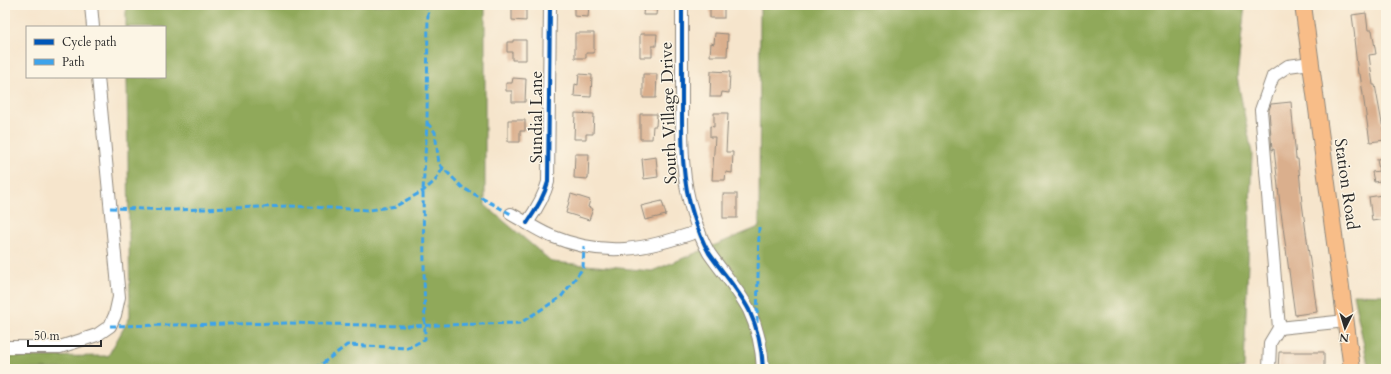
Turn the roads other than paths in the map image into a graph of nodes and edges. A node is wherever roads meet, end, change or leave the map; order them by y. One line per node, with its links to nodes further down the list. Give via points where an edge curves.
1 (91, 5): 5 (street)
2 (550, 5): 9 (street, Sundial Lane, via 548,182)
3 (682, 5): 10 (street, South Village Drive, via 683,165 688,196)
4 (1303, 5): 6 (main road, Station Road)
5 (93, 26)
6 (1311, 63): 11 (main road, Station Road); 12 (street, via 1288,66 1272,76 1261,110)
7 (98, 78): 13 (street, via 119,297 115,316 110,326 97,335 60,347)
8 (511, 214): 9 (street)
9 (527, 223): 10 (street, via 566,242 619,250 654,245)
10 (699, 231): 14 (street, South Village Drive, via 709,252 749,310 757,330)
11 (1346, 321): 12 (street); 16 (main road, Station Road)
12 (1279, 328): 15 (street, via 1270,343)
13 (5, 347)
14 (763, 369)
15 (1269, 369)
16 (1352, 369)

